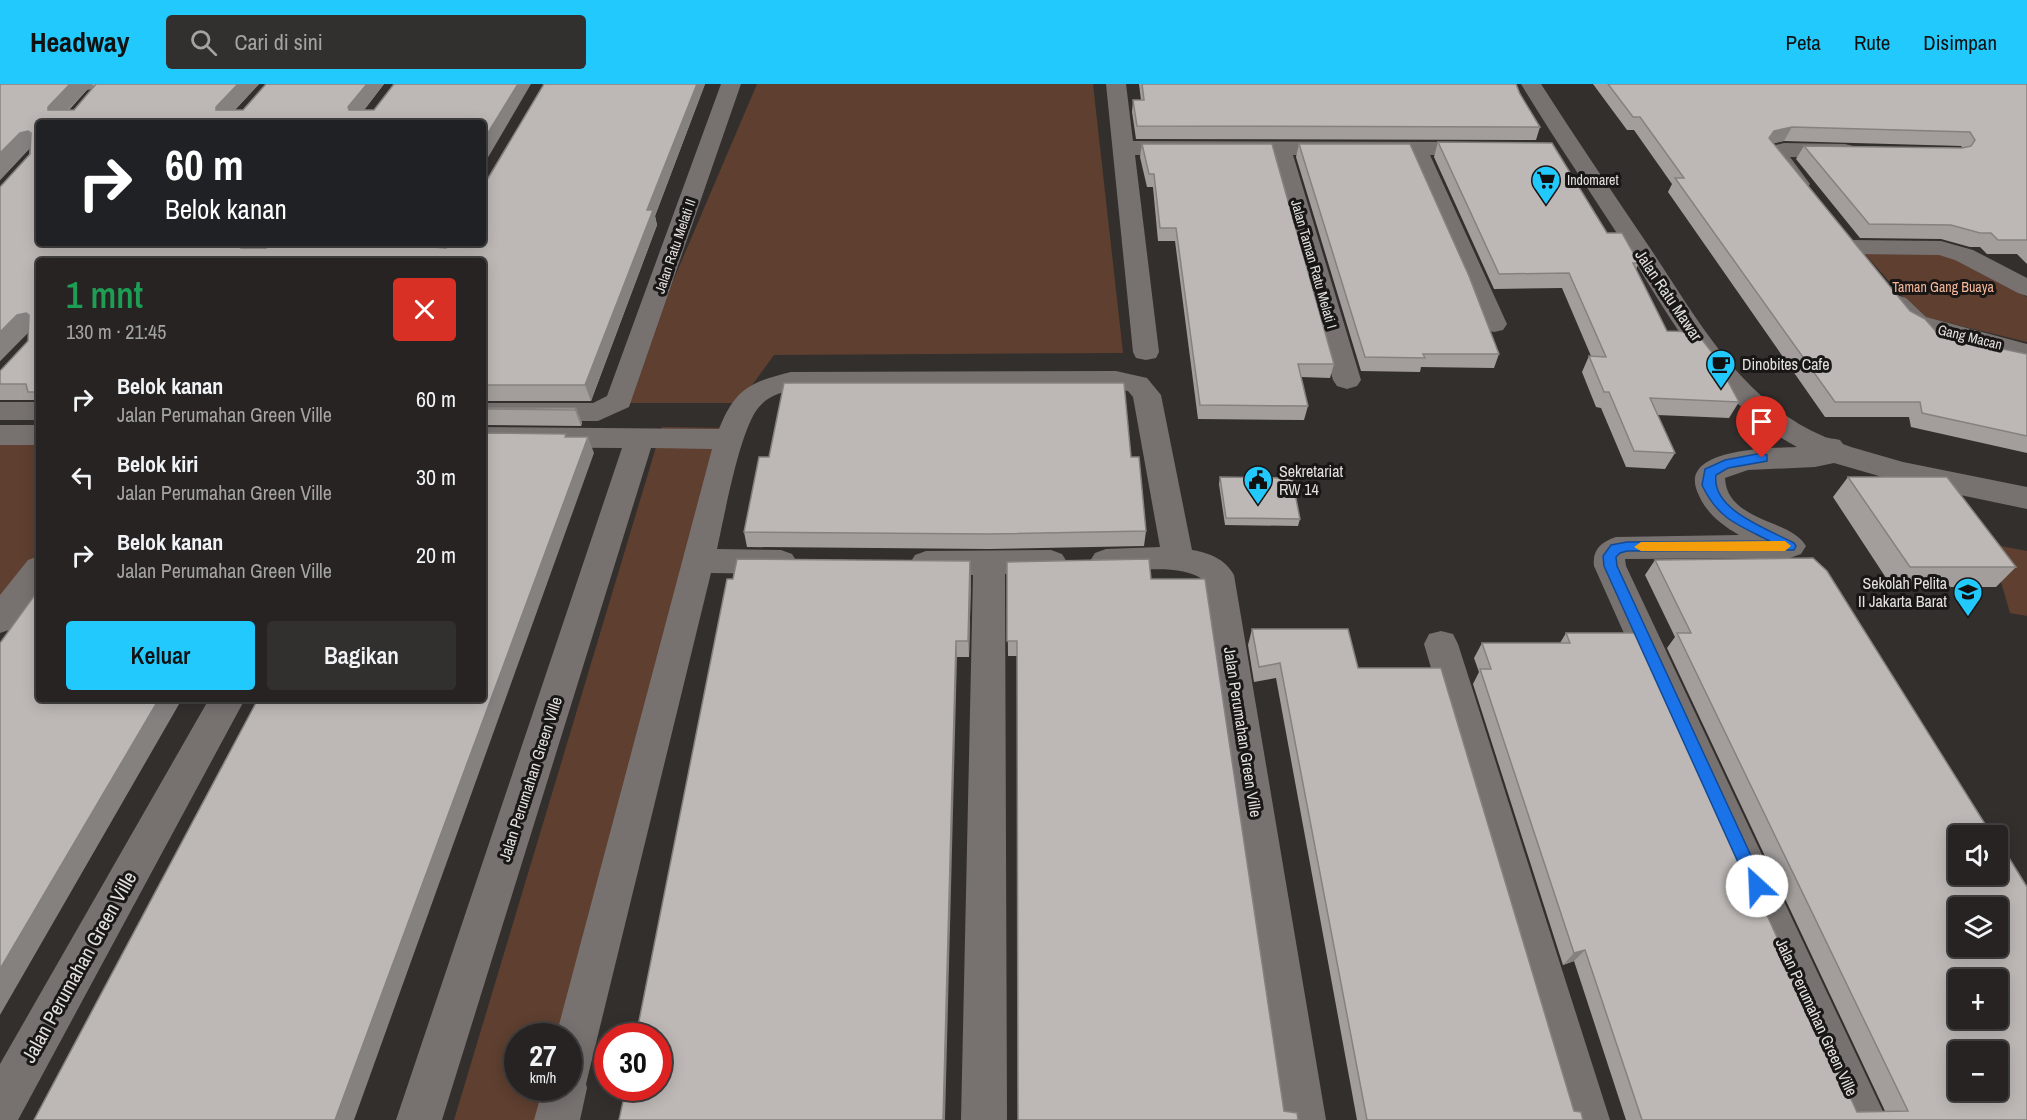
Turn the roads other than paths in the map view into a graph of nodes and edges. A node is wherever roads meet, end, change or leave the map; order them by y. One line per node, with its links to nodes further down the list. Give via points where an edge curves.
1 (731, 84): 18 (street, Jalan Ratu Melati II, via 622,396 614,406 598,412)
2 (1116, 84): 5 (street)
3 (1531, 84): 24 (street, Jalan Ratu Mawar, via 1560,149 1734,386 1786,430)
4 (1569, 105): 24 (street, Jalan Ratu Mawar, via 1742,366 1762,389)
5 (1123, 148): 6 (street); 13 (street)
6 (1280, 149): 7 (street); 15 (street, Jalan Taman Ratu Melati I)
7 (1416, 149): 8 (street); 12 (street)
8 (1500, 149)
9 (1863, 152): 10 (street, via 1775,152)
10 (1814, 201)
11 (2027, 288): 14 (street, Gang Macan, via 1947,249 1844,238 1917,323)
12 (1494, 324)
13 (1146, 352)
14 (2027, 352)
15 (1347, 380)
16 (0, 411): 17 (street)
17 (36, 411)
18 (486, 412)
19 (0, 435): 20 (street)
20 (36, 435)
21 (486, 436): 22 (street)
22 (640, 438): 23 (street); 39 (street, Jalan Perumahan Green Ville)
23 (729, 439): 27 (street, via 742,405 753,393 790,381 1116,380 1137,384 1147,395); 28 (street)
24 (1832, 441): 25 (street, Jalan Ratu Mawar); 26 (street, Jalan Ratu Mawar, via 1882,466); 44 (street, Jalan Perumahan Green Ville, via 1825,455 1749,458 1710,472 1708,485 1716,502 1733,516 1801,553 1627,547 1616,549 1609,556 1610,566)
25 (2027, 478)
26 (2027, 498)
27 (1178, 560): 31 (street, Jalan Perumahan Green Ville); 42 (street, Jalan Perumahan Green Ville, via 1196,562 1218,574)
28 (699, 561): 29 (street); 36 (street)
29 (815, 562)
30 (896, 562): 31 (street, Jalan Perumahan Green Ville)
31 (988, 563): 41 (street)
32 (36, 572): 33 (street)
33 (0, 620)
34 (1441, 644): 43 (street)
35 (225, 702): 38 (street, Jalan Perumahan Green Ville)
36 (581, 1023)
37 (562, 1101): 40 (street)
38 (0, 1108)
39 (419, 1120)
40 (557, 1120)
41 (984, 1120)
42 (1303, 1120)
43 (1587, 1120)
44 (1864, 1120)

